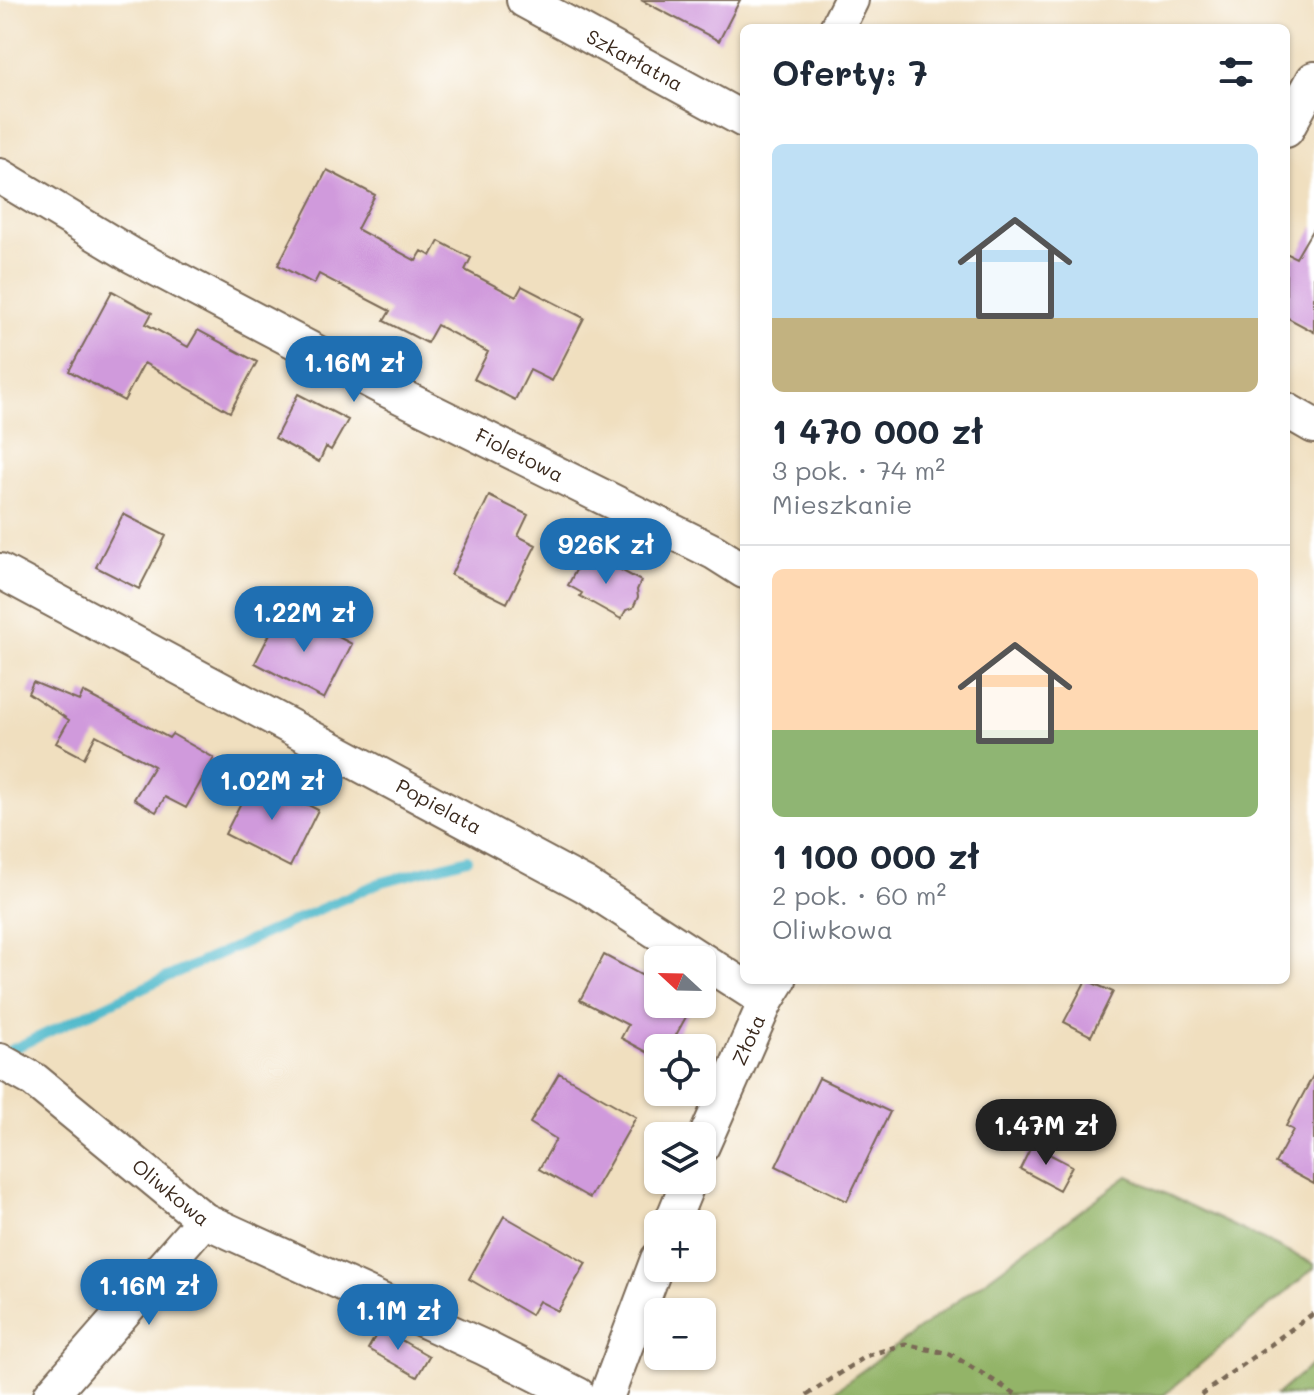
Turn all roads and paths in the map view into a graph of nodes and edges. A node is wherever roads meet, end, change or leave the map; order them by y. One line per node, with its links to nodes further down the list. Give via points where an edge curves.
1 (524, 0): 5 (street, Szkarłatna)
2 (851, 0): 3 (street)
3 (839, 24)
4 (1314, 79): 6 (street)
5 (740, 118)
6 (1290, 123)
7 (0, 176): 10 (street, Fioletowa, via 133,256)
8 (1290, 412): 9 (street)
9 (1314, 426)
10 (740, 568)
11 (0, 571): 12 (street, Popielata, via 585,885)
12 (680, 946)
13 (716, 966): 14 (street, Popielata)
14 (740, 977)
15 (773, 991): 17 (street, Złota)
16 (3, 1063): 18 (street, Oliwkowa, via 34,1080)
17 (713, 1122)
18 (204, 1220): 21 (street); 22 (street, Oliwkowa)
19 (649, 1282): 23 (street)
20 (1314, 1313): 26 (path)
21 (51, 1395)
22 (578, 1395)
23 (607, 1395)
24 (807, 1395): 25 (path, via 866,1356 905,1344 950,1354)
25 (1017, 1395)
26 (1201, 1395)

